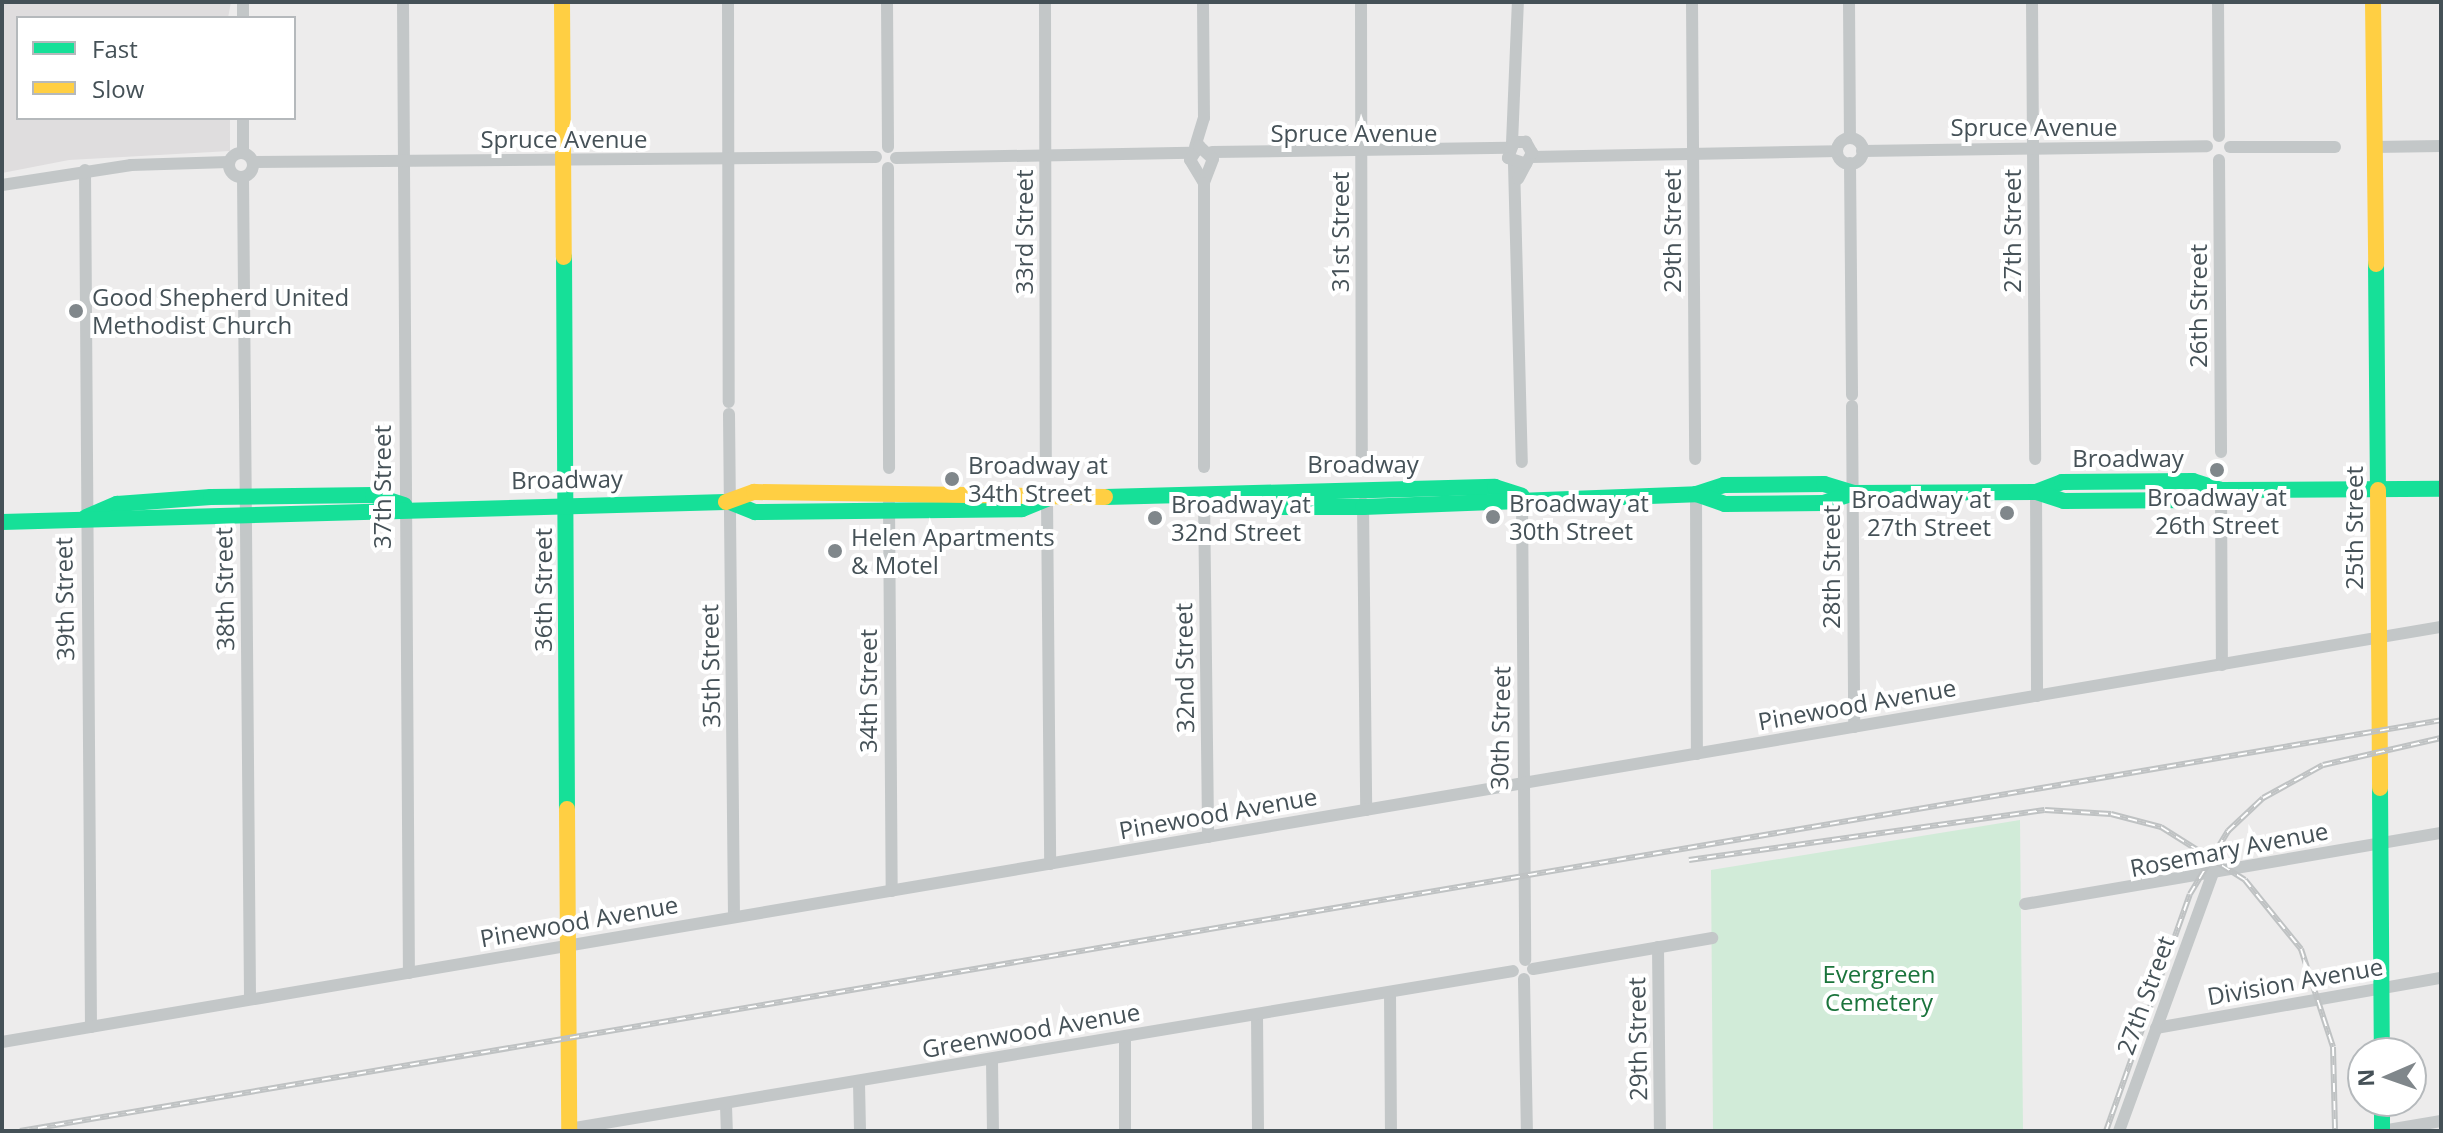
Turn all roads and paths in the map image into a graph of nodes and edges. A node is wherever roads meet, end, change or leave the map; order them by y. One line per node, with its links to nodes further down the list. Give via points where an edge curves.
1 (403, 2): 36 (street, 37th Street)
2 (562, 2): 34 (main road, 36th Street)
3 (728, 2): 32 (street, 35th Street)
4 (887, 2): 31 (street)
5 (1045, 2): 29 (street, 33rd Street)
6 (1203, 2): 30 (street)
7 (1361, 2): 27 (street, 31st Street)
8 (1518, 2): 26 (street)
9 (1692, 2): 25 (street, 29th Street)
10 (1849, 2): 16 (street)
11 (2032, 2): 22 (street, 27th Street)
12 (2218, 2): 15 (street)
13 (2373, 2): 21 (main road, 25th Street)
14 (243, 120): 28 (street)
15 (2219, 136): 17 (street); 19 (street)
16 (1850, 138): 23 (street); 24 (street)
17 (2207, 146): 22 (street, Spruce Avenue); 33 (street)
18 (2441, 146): 21 (street)
19 (2230, 147): 20 (street); 33 (street)
20 (2335, 147)
21 (2374, 147): 52 (main road, 25th Street)
22 (2033, 149): 24 (street, Spruce Avenue); 43 (street, 27th Street)
23 (1837, 151): 25 (street); 37 (street)
24 (1862, 151): 37 (street)
25 (1693, 152): 26 (street); 42 (street, 29th Street)
26 (1520, 153): 27 (street, Spruce Avenue); 45 (street)
27 (1362, 155): 30 (street, Spruce Avenue); 46 (street, 31st Street)
28 (248, 157): 35 (street); 36 (street, Spruce Avenue); 39 (street)
29 (1046, 157): 30 (street, Spruce Avenue); 31 (street, Spruce Avenue); 44 (street, 33rd Street)
30 (1204, 157): 47 (street)
31 (891, 158): 32 (street, Spruce Avenue); 48 (street)
32 (729, 160): 34 (street, Spruce Avenue); 61 (street, 35th Street)
33 (2219, 160): 41 (street, 26th Street)
34 (563, 161): 36 (street, Spruce Avenue); 62 (main road, 36th Street)
35 (229, 162): 38 (street); 39 (street)
36 (404, 162): 63 (street, 37th Street)
37 (1850, 163): 55 (street, 28th Street)
38 (85, 170): 40 (street); 67 (street, 39th Street)
39 (243, 177): 57 (street, 38th Street)
40 (2, 185)
41 (2221, 452)
42 (1695, 459)
43 (2035, 459)
44 (1046, 461)
45 (1522, 462)
46 (1362, 463)
47 (1204, 467)
48 (889, 468)
49 (1362, 487): 58 (main road, Broadway, via 1495,487); 59 (main road, Broadway, via 1229,489); 64 (street)
50 (2441, 489): 52 (main road, Broadway)
51 (2221, 490): 52 (main road, Broadway); 54 (main road, Broadway, via 2193,481 2090,482); 71 (street)
52 (2378, 490): 70 (main road, 25th Street)
53 (889, 492): 60 (main road, Broadway, via 1021,490); 61 (main road, Broadway, via 754,492); 65 (street, 34th Street)
54 (2036, 492): 55 (main road, Broadway); 72 (street)
55 (1853, 493): 56 (main road, Broadway, via 1823,503 1725,504); 73 (street, 28th Street)
56 (1696, 494): 58 (main road, Broadway); 74 (street)
57 (245, 496): 63 (main road, Broadway, via 373,495); 66 (street, 38th Street); 67 (main road, Broadway, via 117,504)
58 (1522, 496): 64 (main road, Broadway, via 1495,505); 75 (street, 30th Street)
59 (1204, 498): 60 (main road, Broadway); 64 (main road, Broadway, via 1230,507); 78 (street, 32nd Street)
60 (1047, 499): 65 (main road, Broadway, via 1022,509); 80 (street)
61 (730, 502): 62 (main road, Broadway); 65 (main road, Broadway, via 755,512); 84 (street, 35th Street)
62 (567, 503): 63 (main road, Broadway); 86 (main road, 36th Street)
63 (404, 505): 66 (main road, Broadway, via 373,515); 89 (street, 37th Street)
64 (1363, 507): 76 (street)
65 (889, 510): 82 (street, 34th Street)
66 (245, 516): 67 (main road, Broadway, via 117,523); 94 (street, 38th Street)
67 (86, 517): 68 (main road, Broadway); 96 (street, 39th Street)
68 (2, 522)
69 (2441, 627): 70 (street, Pinewood Avenue)
70 (2379, 638): 71 (street, Pinewood Avenue); 79 (main road, 25th Street)
71 (2222, 665): 72 (street, Pinewood Avenue)
72 (2037, 696): 73 (street, Pinewood Avenue)
73 (1854, 727): 74 (street, Pinewood Avenue)
74 (1697, 754): 75 (street, Pinewood Avenue)
75 (1521, 783): 76 (street, Pinewood Avenue); 88 (street, 30th Street)
76 (1366, 810): 78 (street, Pinewood Avenue)
77 (2441, 833): 79 (street, Rosemary Avenue)
78 (1208, 837): 80 (street, Pinewood Avenue)
79 (2380, 844): 81 (street, Rosemary Avenue); 92 (main road, 25th Street)
80 (1050, 864): 82 (street, Pinewood Avenue)
81 (2212, 875): 83 (street, Rosemary Avenue); 97 (street, 27th Street)
82 (892, 891): 84 (street, Pinewood Avenue)
83 (2025, 904)
84 (734, 917): 86 (street, Pinewood Avenue)
85 (1712, 938): 87 (street)
86 (569, 945): 89 (street, Pinewood Avenue); 105 (main road, 36th Street)
87 (1658, 947): 88 (street); 113 (street, 29th Street)
88 (1529, 964): 90 (street)
89 (409, 973): 94 (street, Pinewood Avenue)
90 (1519, 975): 93 (street, Greenwood Avenue); 112 (street)
91 (2441, 978): 92 (street, Division Avenue)
92 (2381, 988): 97 (street, Division Avenue); 98 (main road, 25th Street)
93 (1390, 993): 95 (street, Greenwood Avenue); 111 (street)
94 (250, 999): 96 (street, Pinewood Avenue)
95 (1257, 1015): 99 (street, Greenwood Avenue); 110 (street)
96 (91, 1027): 100 (street, Pinewood Avenue)
97 (2156, 1028): 114 (street, 27th Street)
98 (2382, 1037)
99 (1125, 1038): 101 (street, Greenwood Avenue); 109 (street)
100 (2, 1042)
101 (992, 1061): 102 (street, Greenwood Avenue); 108 (street)
102 (859, 1083): 103 (street, Greenwood Avenue); 107 (street)
103 (726, 1106): 105 (street, Greenwood Avenue); 106 (street)
104 (2441, 1121): 115 (street)
105 (566, 1131)
106 (727, 1131)
107 (860, 1131)
108 (993, 1131)
109 (1125, 1131)
110 (1258, 1131)
111 (1391, 1131)
112 (1527, 1131)
113 (1660, 1131)
114 (2119, 1131)
115 (2382, 1131)

